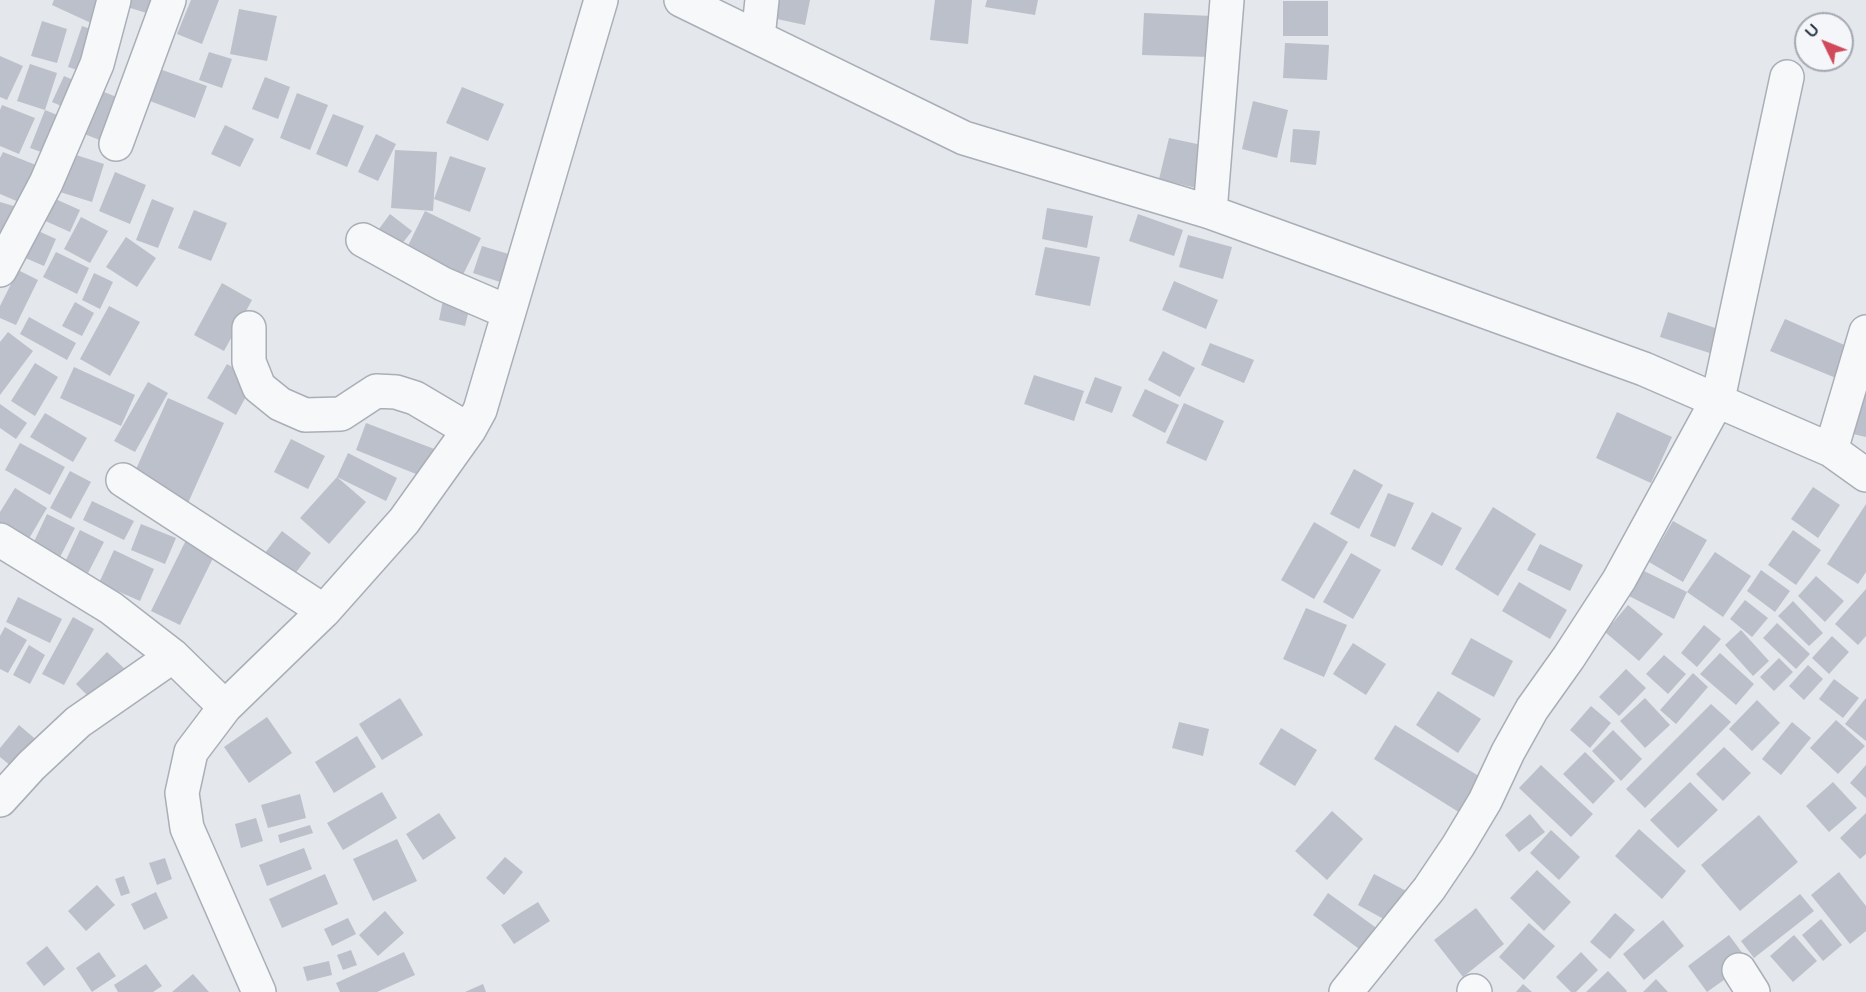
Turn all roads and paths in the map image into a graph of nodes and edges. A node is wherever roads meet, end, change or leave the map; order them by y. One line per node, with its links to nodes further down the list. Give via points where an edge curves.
1 (114, 0): 12 (street, via 98,64 46,183)
2 (170, 0): 9 (street)
3 (601, 0): 13 (street)
4 (681, 0): 7 (street)
5 (762, 0): 7 (street)
6 (1227, 0): 10 (street)
7 (758, 37): 10 (street, via 964,138)
8 (1788, 77): 16 (street)
9 (117, 144)
10 (1210, 212): 16 (street)
11 (363, 240): 13 (street, via 443,284)
12 (0, 270)
13 (508, 312): 17 (street, via 480,410)
14 (249, 328): 17 (street, via 249,362 259,387 280,404 305,415 341,414 376,391 396,392 415,398)
15 (1866, 332): 18 (street)
16 (1718, 399): 18 (street); 27 (street, via 1619,580 1532,708 1458,846 1429,890)
17 (469, 430): 22 (street, via 404,521)
18 (1831, 450): 19 (street)
19 (1866, 475)
20 (123, 480): 22 (street)
21 (0, 540): 23 (street, via 111,608)
22 (324, 611): 24 (street)
23 (173, 656): 24 (street); 25 (street, via 78,722)
24 (225, 707): 26 (street, via 191,752 182,793 187,828)
25 (0, 800)
26 (259, 992)
27 (1346, 992)

